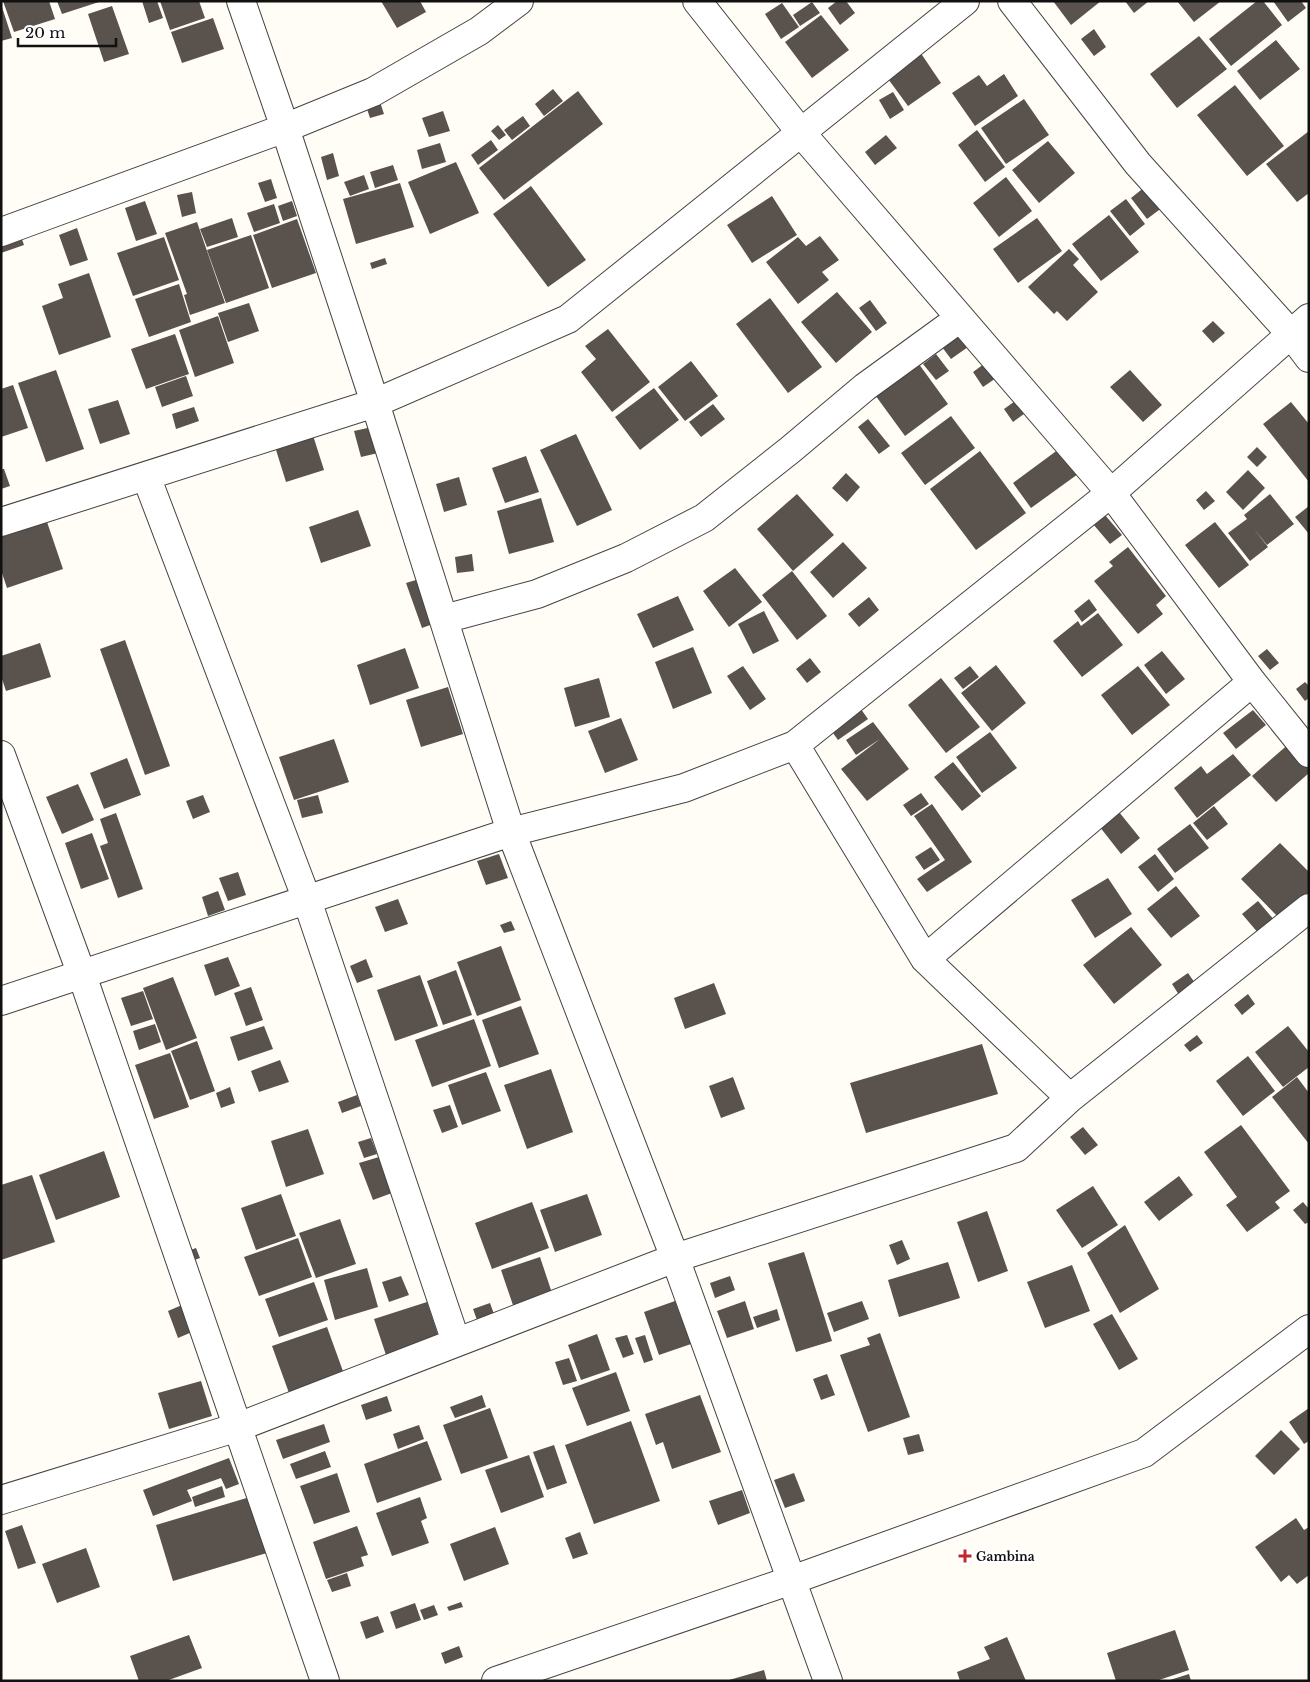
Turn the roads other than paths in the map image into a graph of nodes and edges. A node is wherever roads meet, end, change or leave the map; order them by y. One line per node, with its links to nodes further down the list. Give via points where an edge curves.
1 (241, 1): 6 (street)
2 (519, 1): 6 (street, via 479,31 373,92)
3 (697, 1): 7 (street)
4 (965, 1): 7 (street)
5 (1012, 1): 10 (street, via 1138,164)
6 (286, 128): 8 (street); 12 (street)
7 (802, 134): 9 (street); 12 (street, via 568,319)
8 (1, 232)
9 (960, 318): 14 (street); 16 (street, via 865,387 704,518 626,558 546,590)
10 (1300, 326): 11 (street); 14 (street)
11 (1309, 358)
12 (375, 403): 13 (street); 16 (street)
13 (146, 476): 15 (street); 22 (street)
14 (1111, 493): 17 (street); 18 (street)
15 (1, 522)
16 (444, 619): 21 (street)
17 (1252, 682): 19 (street); 24 (street)
18 (795, 745): 21 (street, via 684,788); 24 (street)
19 (1309, 753)
20 (1, 756): 25 (street)
21 (511, 832): 22 (street); 28 (street)
22 (307, 900): 25 (street); 30 (street)
23 (1309, 908): 27 (street)
24 (925, 959): 27 (street)
25 (82, 975): 26 (street); 31 (street)
26 (1, 1001)
27 (1070, 1098): 28 (street, via 1016,1148)
28 (675, 1258): 30 (street); 33 (street)
29 (1309, 1329): 33 (street, via 1144,1453)
30 (456, 1342): 31 (street)
31 (238, 1427): 32 (street); 34 (street)
32 (1, 1500)
33 (792, 1580): 35 (street); 36 (street)
34 (325, 1681)
35 (496, 1681)
36 (828, 1681)

